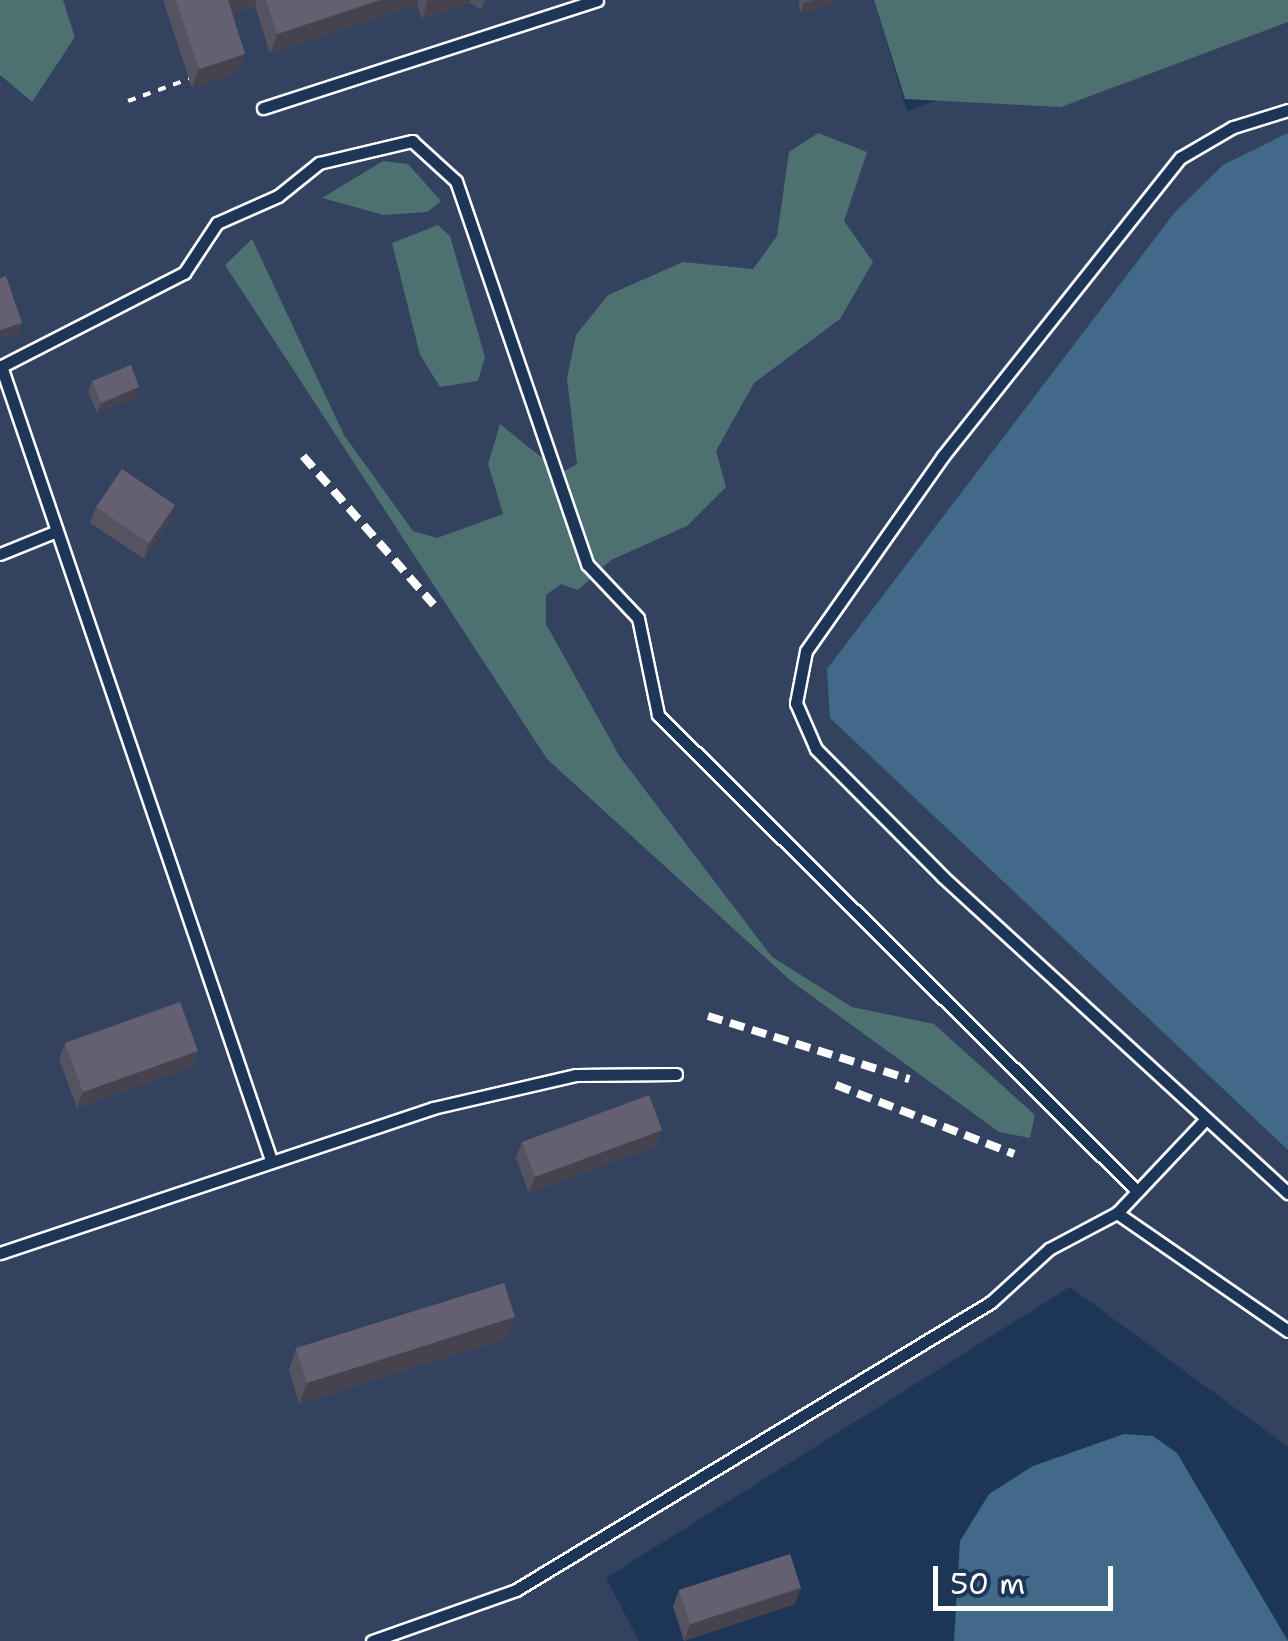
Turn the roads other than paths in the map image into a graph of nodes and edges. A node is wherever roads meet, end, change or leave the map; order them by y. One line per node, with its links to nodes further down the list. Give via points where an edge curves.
1 (597, 0): 2 (lane)
2 (263, 108)
3 (1288, 110): 8 (lane, via 1234,126 1180,158 943,456 796,675 796,702 816,749)
4 (0, 367): 5 (lane); 10 (lane, via 184,273 217,223 278,196 320,163 412,141 456,180 587,564 638,618 658,715)
5 (52, 533): 6 (lane); 9 (lane)
6 (0, 554)
7 (676, 1074): 9 (lane, via 576,1075)
8 (1204, 1121): 10 (lane); 11 (lane)
9 (270, 1157): 13 (lane)
10 (1137, 1191): 12 (lane)
11 (1288, 1193)
12 (1116, 1212): 14 (lane); 15 (lane, via 1049,1249 991,1302 516,1590)
13 (0, 1253)
14 (1288, 1332)
15 (372, 1641)

